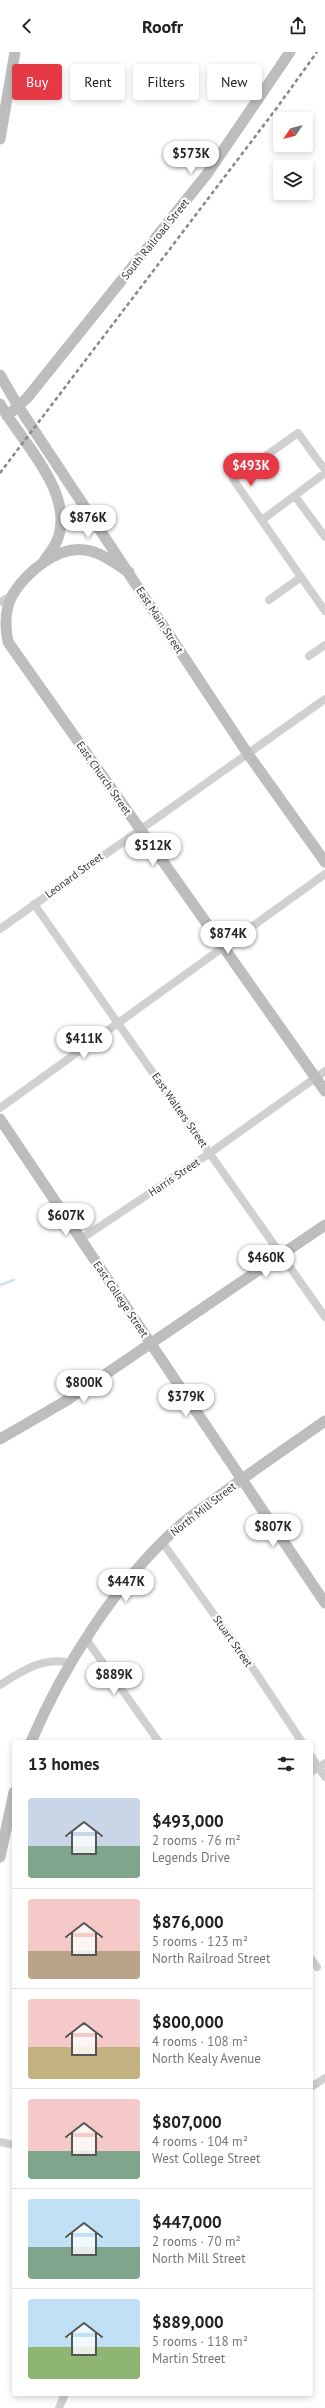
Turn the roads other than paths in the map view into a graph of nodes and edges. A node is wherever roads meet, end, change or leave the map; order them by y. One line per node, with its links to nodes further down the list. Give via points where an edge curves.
1 (15, 52): 3 (main road)
2 (290, 52): 6 (main road, South Railroad Street, via 206,174 81,332)
3 (0, 139)
4 (0, 375): 6 (main road, East Main Street)
5 (0, 404): 7 (main road)
6 (18, 406): 7 (main road, South Railroad Street); 13 (main road, East Main Street)
7 (7, 416): 12 (main road, via 53,483 59,504 61,522 56,543)
8 (325, 472): 9 (street); 10 (street, via 298,433 233,479)
9 (295, 496): 10 (street); 11 (street)
10 (262, 520): 14 (street)
11 (325, 537)
12 (43, 561): 13 (main road, via 63,552 85,550); 15 (main road)
13 (129, 572): 23 (main road, East Main Street)
14 (301, 577): 16 (street); 18 (street)
15 (13, 595): 17 (street); 19 (main road)
16 (269, 600)
17 (0, 602)
18 (325, 610)
19 (4, 639): 24 (main road, East Church Street)
20 (325, 644): 21 (street)
21 (309, 656)
22 (325, 699): 23 (street, Leonard Street)
23 (248, 754): 24 (street, Leonard Street); 25 (main road, East Main Street)
24 (140, 828): 27 (street, Leonard Street); 29 (main road, East Church Street)
25 (325, 862)
26 (325, 874): 29 (street)
27 (34, 904): 28 (street, Leonard Street); 30 (street, East Walters Street)
28 (0, 929)
29 (223, 946): 30 (street); 31 (main road, East Church Street)
30 (118, 1023): 33 (street); 35 (street, East Walters Street)
31 (321, 1074): 32 (main road, East Church Street); 35 (street, Harris Street)
32 (325, 1091)
33 (0, 1108)
34 (0, 1119): 37 (main road, East College Street)
35 (210, 1153): 37 (street, Harris Street); 38 (street, East Walters Street)
36 (325, 1225): 38 (main road)
37 (81, 1239): 40 (main road, East College Street)
38 (281, 1255): 39 (street, East Walters Street); 40 (main road)
39 (325, 1317)
40 (150, 1343): 42 (main road, via 69,1400); 43 (main road, East College Street)
41 (325, 1422): 43 (main road, North Mill Street)
42 (0, 1438)
43 (241, 1480): 44 (main road, North Mill Street); 45 (main road, East College Street)
44 (162, 1542): 46 (main road, North Mill Street, via 127,1583); 51 (street, Stuart Street)
45 (325, 1602)
46 (86, 1639): 47 (main road, North Mill Street); 50 (street)
47 (71, 1663): 48 (street, via 60,1660 33,1666); 49 (main road, North Mill Street)
48 (0, 1685)
49 (32, 1740)
50 (158, 1740)
51 (301, 1740)
52 (313, 1758): 53 (street)
53 (322, 1765): 54 (street); 55 (street)
54 (313, 1771)
55 (325, 1777)
56 (12, 1801): 57 (main road)
57 (0, 1857)
58 (313, 1962): 59 (street)
59 (317, 1967)
60 (325, 2078): 61 (street)
61 (313, 2086)
62 (0, 2142): 63 (street)
63 (12, 2145)
64 (64, 2396): 65 (street)
65 (59, 2408)

